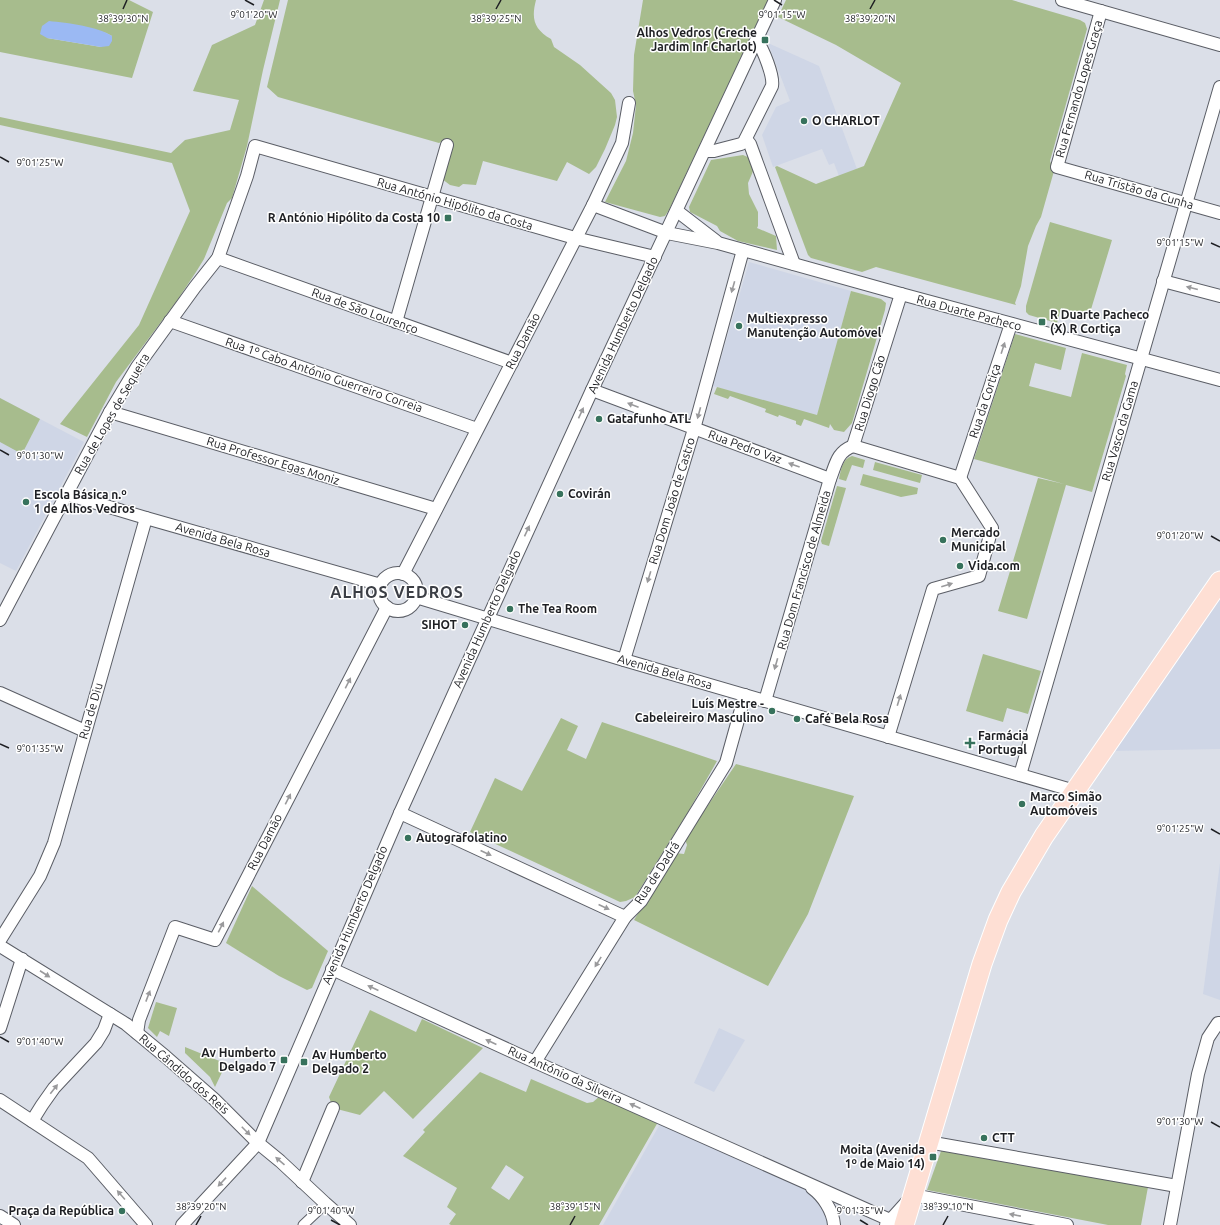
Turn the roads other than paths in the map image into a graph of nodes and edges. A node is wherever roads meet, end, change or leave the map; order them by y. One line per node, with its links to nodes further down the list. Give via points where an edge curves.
1 (776, 0): 4 (street, Avenida Humberto Delgado)
2 (1062, 0): 3 (street)
3 (1101, 11): 5 (street); 12 (street, Rua Fernando Lopes Graça)
4 (756, 40): 8 (street, via 762,49 773,82); 11 (street, Avenida Humberto Delgado)
5 (1220, 45)
6 (1220, 87): 14 (street, Rua Vasco da Gama)
7 (629, 103): 15 (street, Rua Damão, via 622,143)
8 (746, 139): 11 (street, via 741,144); 24 (street)
9 (447, 145): 13 (street)
10 (255, 146): 13 (street, Rua António Hipólito da Costa); 23 (street, Rua de Lopes de Sequeira)
11 (705, 151): 16 (street, Avenida Humberto Delgado)
12 (1057, 166): 14 (street, Rua Tristão da Cunha)
13 (432, 198): 19 (street, Rua António Hipólito da Costa); 29 (street)
14 (1186, 204): 17 (street, Rua Tristão da Cunha); 25 (street, Rua Vasco da Gama)
15 (593, 205): 18 (street, Rua Duarte Pacheco); 19 (street, Rua Damão)
16 (677, 211): 18 (street, Avenida Humberto Delgado); 20 (street, Rua Duarte Pacheco)
17 (1220, 213)
18 (667, 233): 20 (street, Rua Duarte Pacheco); 22 (street, Avenida Humberto Delgado)
19 (575, 238): 22 (street, Rua António Hipólito da Costa); 32 (street, Rua Damão)
20 (718, 243): 21 (street, Rua Duarte Pacheco)
21 (743, 250): 24 (street, Rua Duarte Pacheco); 37 (street, Rua Dom João de Castro, one-way to 37)
22 (655, 257): 34 (street, Avenida Humberto Delgado)
23 (218, 258): 28 (street, Rua de Lopes de Sequeira); 29 (street, Rua de São Lourenço)
24 (794, 264): 26 (street, Rua Duarte Pacheco)
25 (1163, 281): 27 (street, one-way to 25); 31 (street, Rua Vasco da Gama)
26 (901, 294): 30 (street, Rua Duarte Pacheco); 38 (street, Rua Diogo Cão)
27 (1220, 296)
28 (170, 321): 35 (street, Rua de Lopes de Sequeira, via 137,367); 36 (street, Rua 1º Cabo António Guerreiro Correia)
29 (396, 322): 32 (street, Rua de São Lourenço)
30 (1011, 324): 31 (street, Rua Duarte Pacheco); 39 (street, Rua da Cortiça, one-way to 30)
31 (1141, 358): 33 (street, Rua Duarte Pacheco); 57 (street, Rua Vasco da Gama)
32 (512, 363): 36 (street, Rua Damão)
33 (1220, 380)
34 (592, 390): 37 (street, Rua Pedro Vaz, one-way to 34); 49 (street, Avenida Humberto Delgado, one-way to 34)
35 (110, 412): 41 (street, Rua de Lopes de Sequeira); 42 (street, Rua Professor Egas Moniz)
36 (477, 429): 42 (street, Rua Damão)
37 (694, 429): 40 (street, Rua Pedro Vaz, one-way to 37); 51 (street, Rua Dom João de Castro, one-way to 51)
38 (853, 446): 39 (street); 40 (street, Rua Dom Francisco de Almeida, via 839,455)
39 (960, 478): 56 (street, one-way to 39, via 933,589 979,576 992,528)
40 (830, 479): 54 (street, Rua Dom Francisco de Almeida, one-way to 54)
41 (66, 494): 43 (street, Avenida Bela Rosa); 50 (street, Rua de Lopes de Sequeira)
42 (436, 510): 44 (street, Rua Damão)
43 (146, 518): 45 (street, Avenida Bela Rosa); 55 (street, Rua de Diu)
44 (403, 574): 45 (street, via 392,574 386,577); 47 (street, via 416,587)
45 (381, 585): 48 (street, via 380,600)
46 (1217, 589): 58 (main road)
47 (416, 597): 48 (street, via 408,608 402,611); 49 (street, Avenida Bela Rosa)
48 (387, 607): 68 (street, Rua Damão, one-way to 48, via 139,1020 175,927 214,940)
49 (488, 618): 51 (street, Avenida Bela Rosa); 59 (street, Avenida Humberto Delgado)
50 (0, 620)
51 (624, 660): 53 (street, Avenida Bela Rosa)
52 (0, 693): 55 (street)
53 (745, 695): 54 (street, Avenida Bela Rosa); 60 (street, Rua de Dadrá, via 726,763 641,901)
54 (765, 701): 56 (street, Avenida Bela Rosa)
55 (85, 731): 61 (street, Rua de Diu, via 51,850 40,876)
56 (888, 737): 57 (street, Avenida Bela Rosa)
57 (1020, 776): 58 (street, Avenida Bela Rosa)
58 (1075, 791): 73 (main road, via 1027,863 998,920 982,964)
59 (400, 813): 60 (street, one-way to 60); 64 (street, Avenida Humberto Delgado)
60 (625, 917): 69 (street, Rua de Dadrá, one-way to 69)
61 (0, 940)
62 (0, 946): 63 (street, Rua Cândido dos Reis)
63 (22, 959): 65 (street, Rua Cândido dos Reis, one-way to 65); 67 (street)
64 (332, 969): 69 (street, Rua António da Silveira, one-way to 64); 74 (street, Avenida Humberto Delgado)
65 (110, 1014): 68 (street, Rua Cândido dos Reis); 72 (street, one-way to 65, via 54,1088 96,1043)
66 (1220, 1023): 77 (street, via 1208,1038 1198,1074)
67 (0, 1028)
68 (137, 1033): 74 (street, Rua Cândido dos Reis, one-way to 74, via 214,1100)
69 (535, 1062): 75 (street, Rua António da Silveira, one-way to 69)
70 (0, 1100): 72 (street)
71 (333, 1108): 76 (street)
72 (32, 1121): 83 (street, one-way to 72, via 88,1158)
73 (928, 1142): 77 (street); 78 (main road)
74 (258, 1143): 76 (street, Rua Cândido dos Reis, one-way to 74); 84 (street, Avenida Humberto Delgado, one-way to 84)
75 (800, 1180): 81 (street, Rua António da Silveira); 87 (street, Rua António da Silveira, via 818,1192 828,1206)
76 (302, 1182): 86 (street, Rua Cândido dos Reis)
77 (1176, 1186): 89 (street)
78 (913, 1195): 81 (main road); 88 (street, one-way to 78)
79 (320, 1209): 85 (street)
80 (0, 1216): 82 (street)
81 (894, 1223)
82 (14, 1225)
83 (146, 1225)
84 (182, 1225)
85 (303, 1225)
86 (350, 1225)
87 (834, 1225)
88 (1068, 1225)
89 (1170, 1225)

